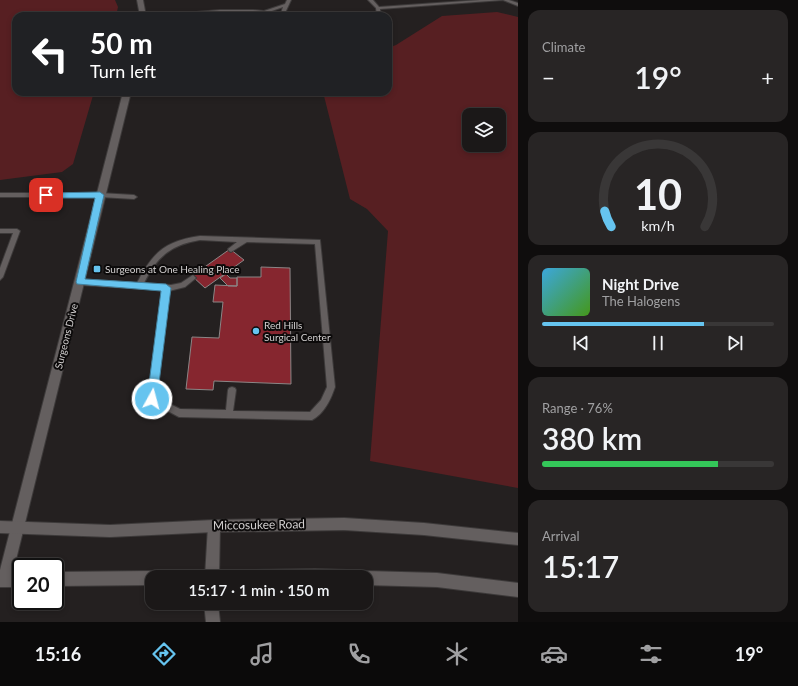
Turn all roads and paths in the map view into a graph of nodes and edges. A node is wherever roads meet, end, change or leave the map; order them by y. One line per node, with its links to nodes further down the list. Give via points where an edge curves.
1 (140, 0): 10 (street)
2 (289, 0): 7 (lane)
3 (370, 0): 9 (lane)
4 (498, 0): 5 (lane); 9 (lane)
5 (501, 0)
6 (505, 0): 8 (lane)
7 (286, 5): 12 (lane); 13 (lane)
8 (518, 5)
9 (378, 8): 14 (lane)
10 (142, 12)
11 (232, 12): 12 (lane)
12 (266, 12)
13 (284, 12)
14 (378, 12)
15 (126, 96): 17 (street, Surgeons Drive)
16 (0, 195): 17 (lane)
17 (100, 195): 18 (lane); 24 (street, Surgeons Drive)
18 (134, 197)
19 (0, 230): 22 (lane, via 16,231)
20 (245, 240): 21 (lane); 25 (lane, via 187,239 155,258); 28 (lane, via 318,242 331,387 329,398 312,416)
21 (231, 250)
22 (0, 277)
23 (193, 278): 26 (lane, via 183,285)
24 (80, 282): 25 (lane); 31 (street, Surgeons Drive)
25 (139, 286): 26 (lane)
26 (166, 288): 28 (lane, via 152,399 179,413)
27 (232, 390): 28 (lane)
28 (229, 414)
29 (214, 526): 31 (street, Miccosukee Road, via 110,531); 32 (street, Miccosukee Road, via 344,524 424,529); 33 (street)
30 (0, 527): 31 (street, Miccosukee Road)
31 (18, 529): 37 (street, Surgeons Drive)
32 (518, 540)
33 (212, 570)
34 (145, 578): 36 (street)
35 (373, 578): 38 (street, via 437,580)
36 (64, 579)
37 (2, 580)
38 (518, 590)
39 (211, 610): 40 (street)
40 (212, 622)

